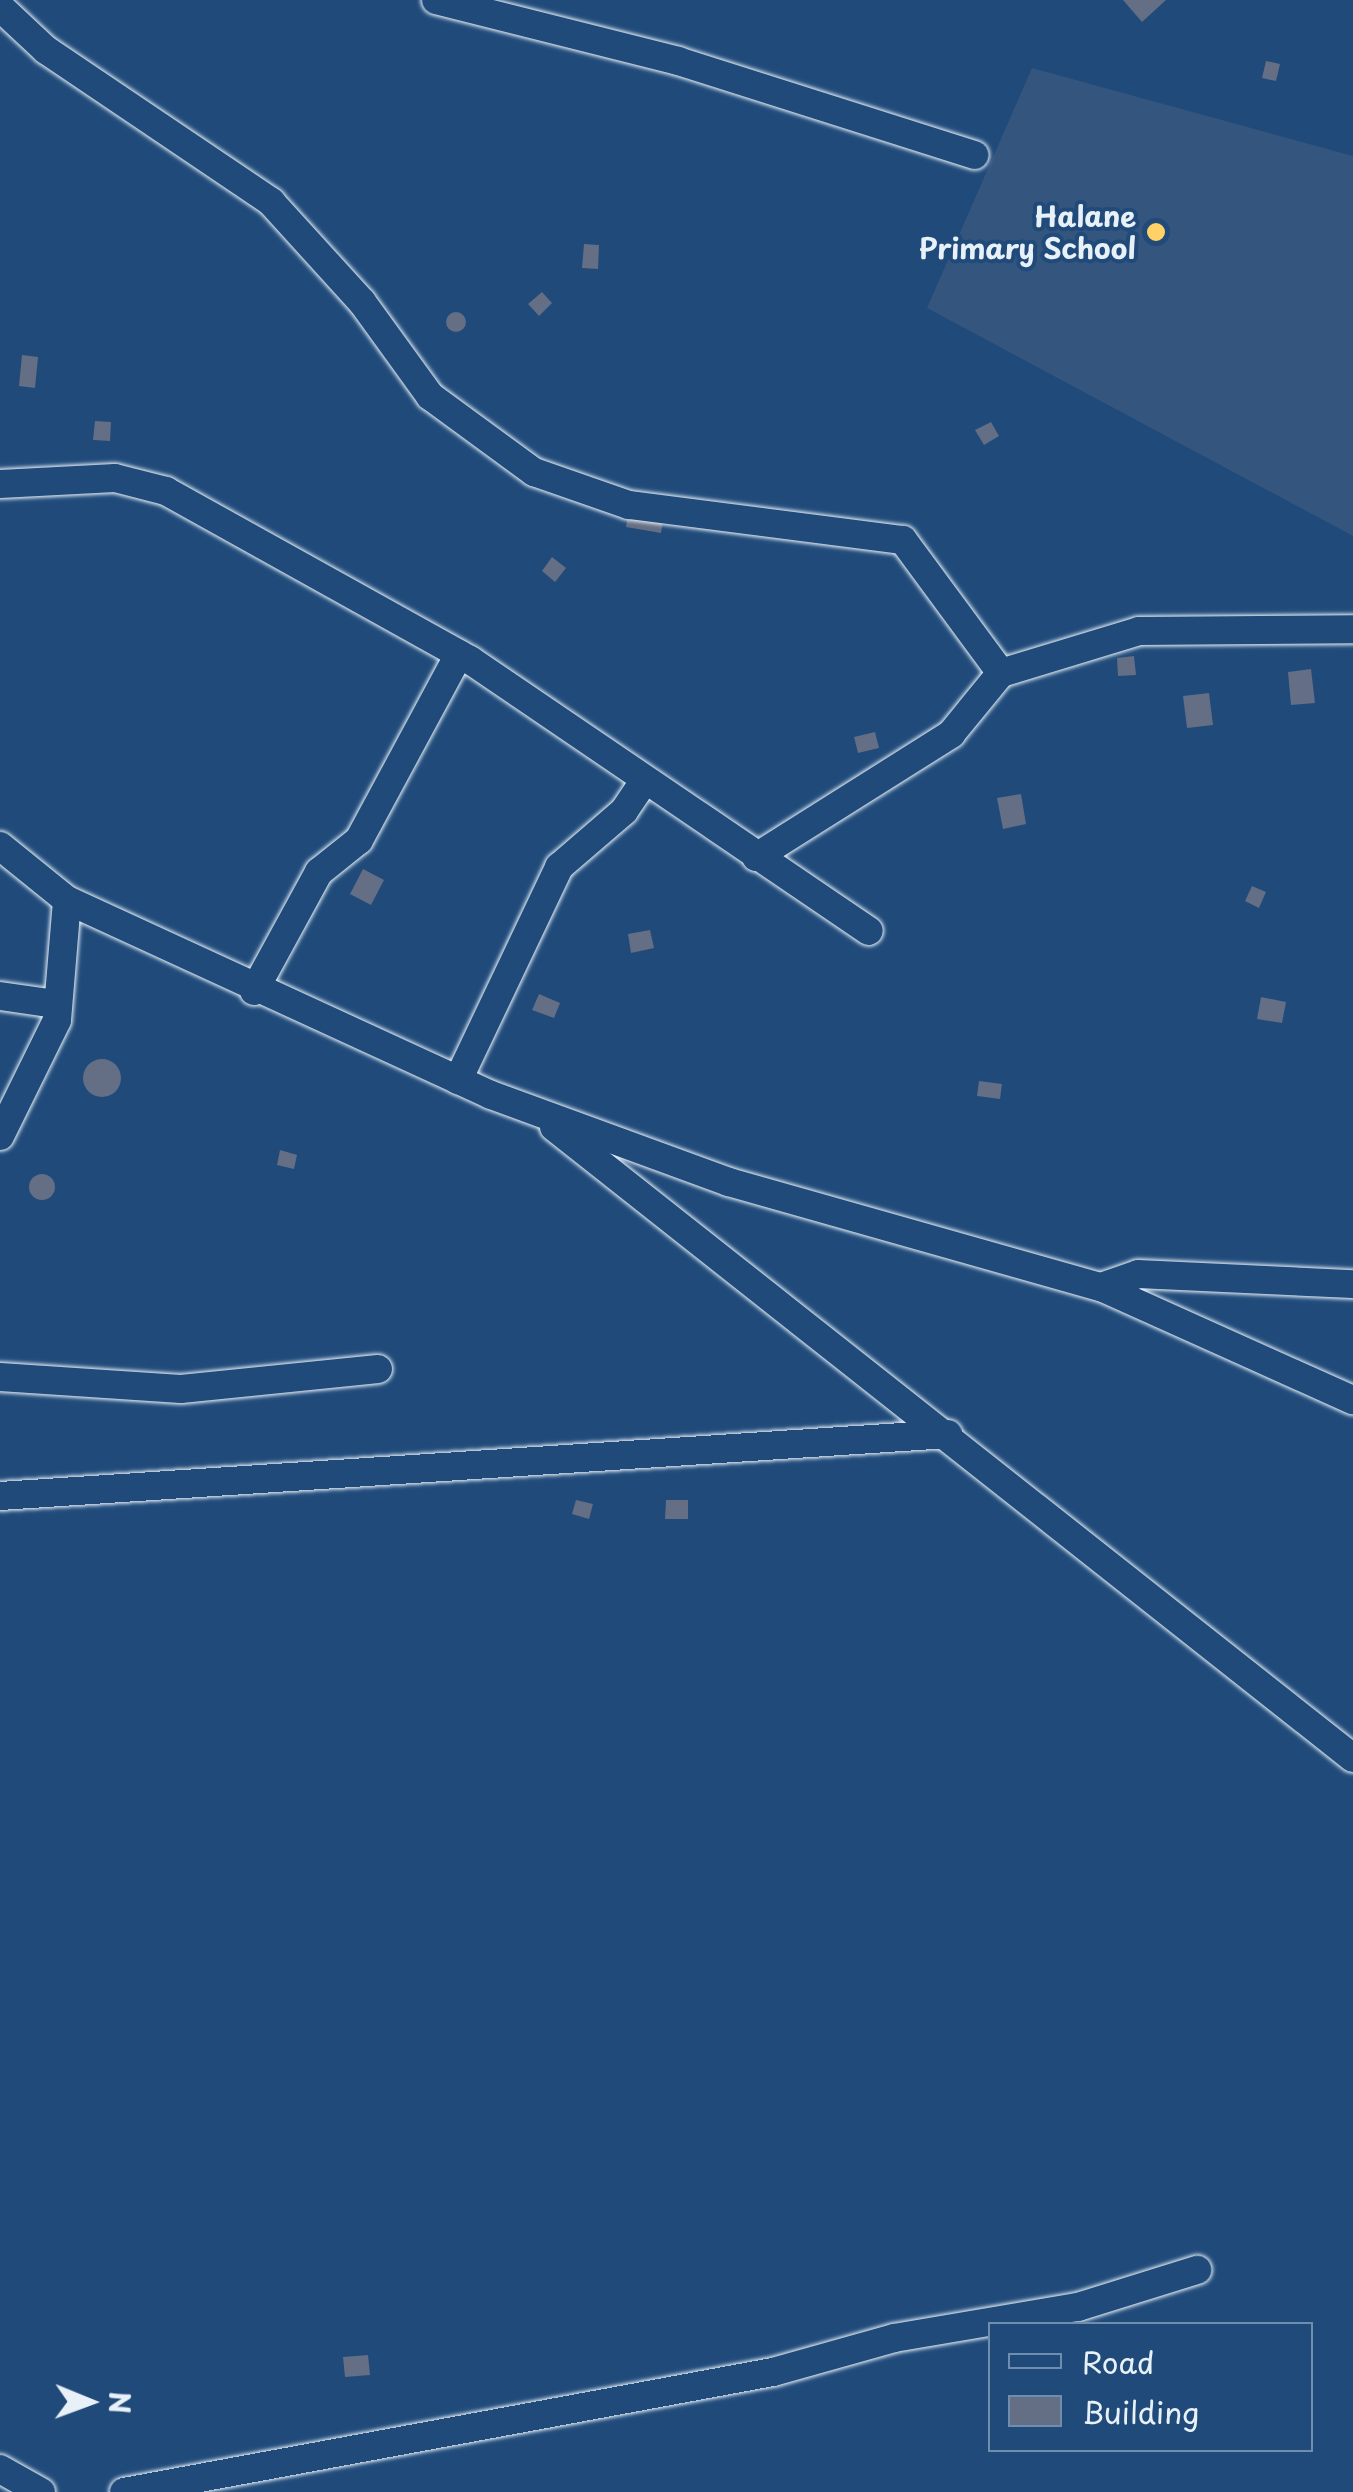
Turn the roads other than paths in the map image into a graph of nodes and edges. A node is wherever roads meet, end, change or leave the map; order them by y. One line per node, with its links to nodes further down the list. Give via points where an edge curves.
1 (436, 0): 3 (street, via 678,60)
2 (0, 8): 7 (street, via 46,50 272,202 362,302 430,396 491,444 534,472 629,505 902,540)
3 (974, 155)
4 (0, 484): 6 (street, via 144,481)
5 (1353, 629): 7 (street, via 1102,636)
6 (459, 654): 8 (street); 13 (street, via 360,840 320,872)
7 (1002, 673): 10 (street, via 951,734)
8 (644, 781): 10 (street); 16 (street, via 624,811 559,867)
9 (0, 846): 11 (street)
10 (756, 857): 12 (street)
11 (67, 900): 13 (street); 15 (street)
12 (868, 931)
13 (254, 991): 16 (street)
14 (0, 996): 15 (street)
15 (56, 1004): 18 (street, via 57,1020)
16 (458, 1080): 17 (street)
17 (534, 1111): 20 (street, via 729,1182); 24 (street)
18 (0, 1136)
19 (1353, 1284): 20 (street, via 1138,1274)
20 (1101, 1287): 23 (street)
21 (378, 1368): 22 (street, via 181,1389)
22 (0, 1377)
23 (1353, 1400)
24 (948, 1434): 25 (street); 26 (street)
25 (0, 1496)
26 (1353, 1758)
27 (1197, 2270): 29 (street, via 1078,2307)
28 (988, 2322): 32 (street, via 894,2338 773,2372)
29 (989, 2322)
30 (0, 2469): 31 (street)
31 (41, 2492)
32 (124, 2492)

